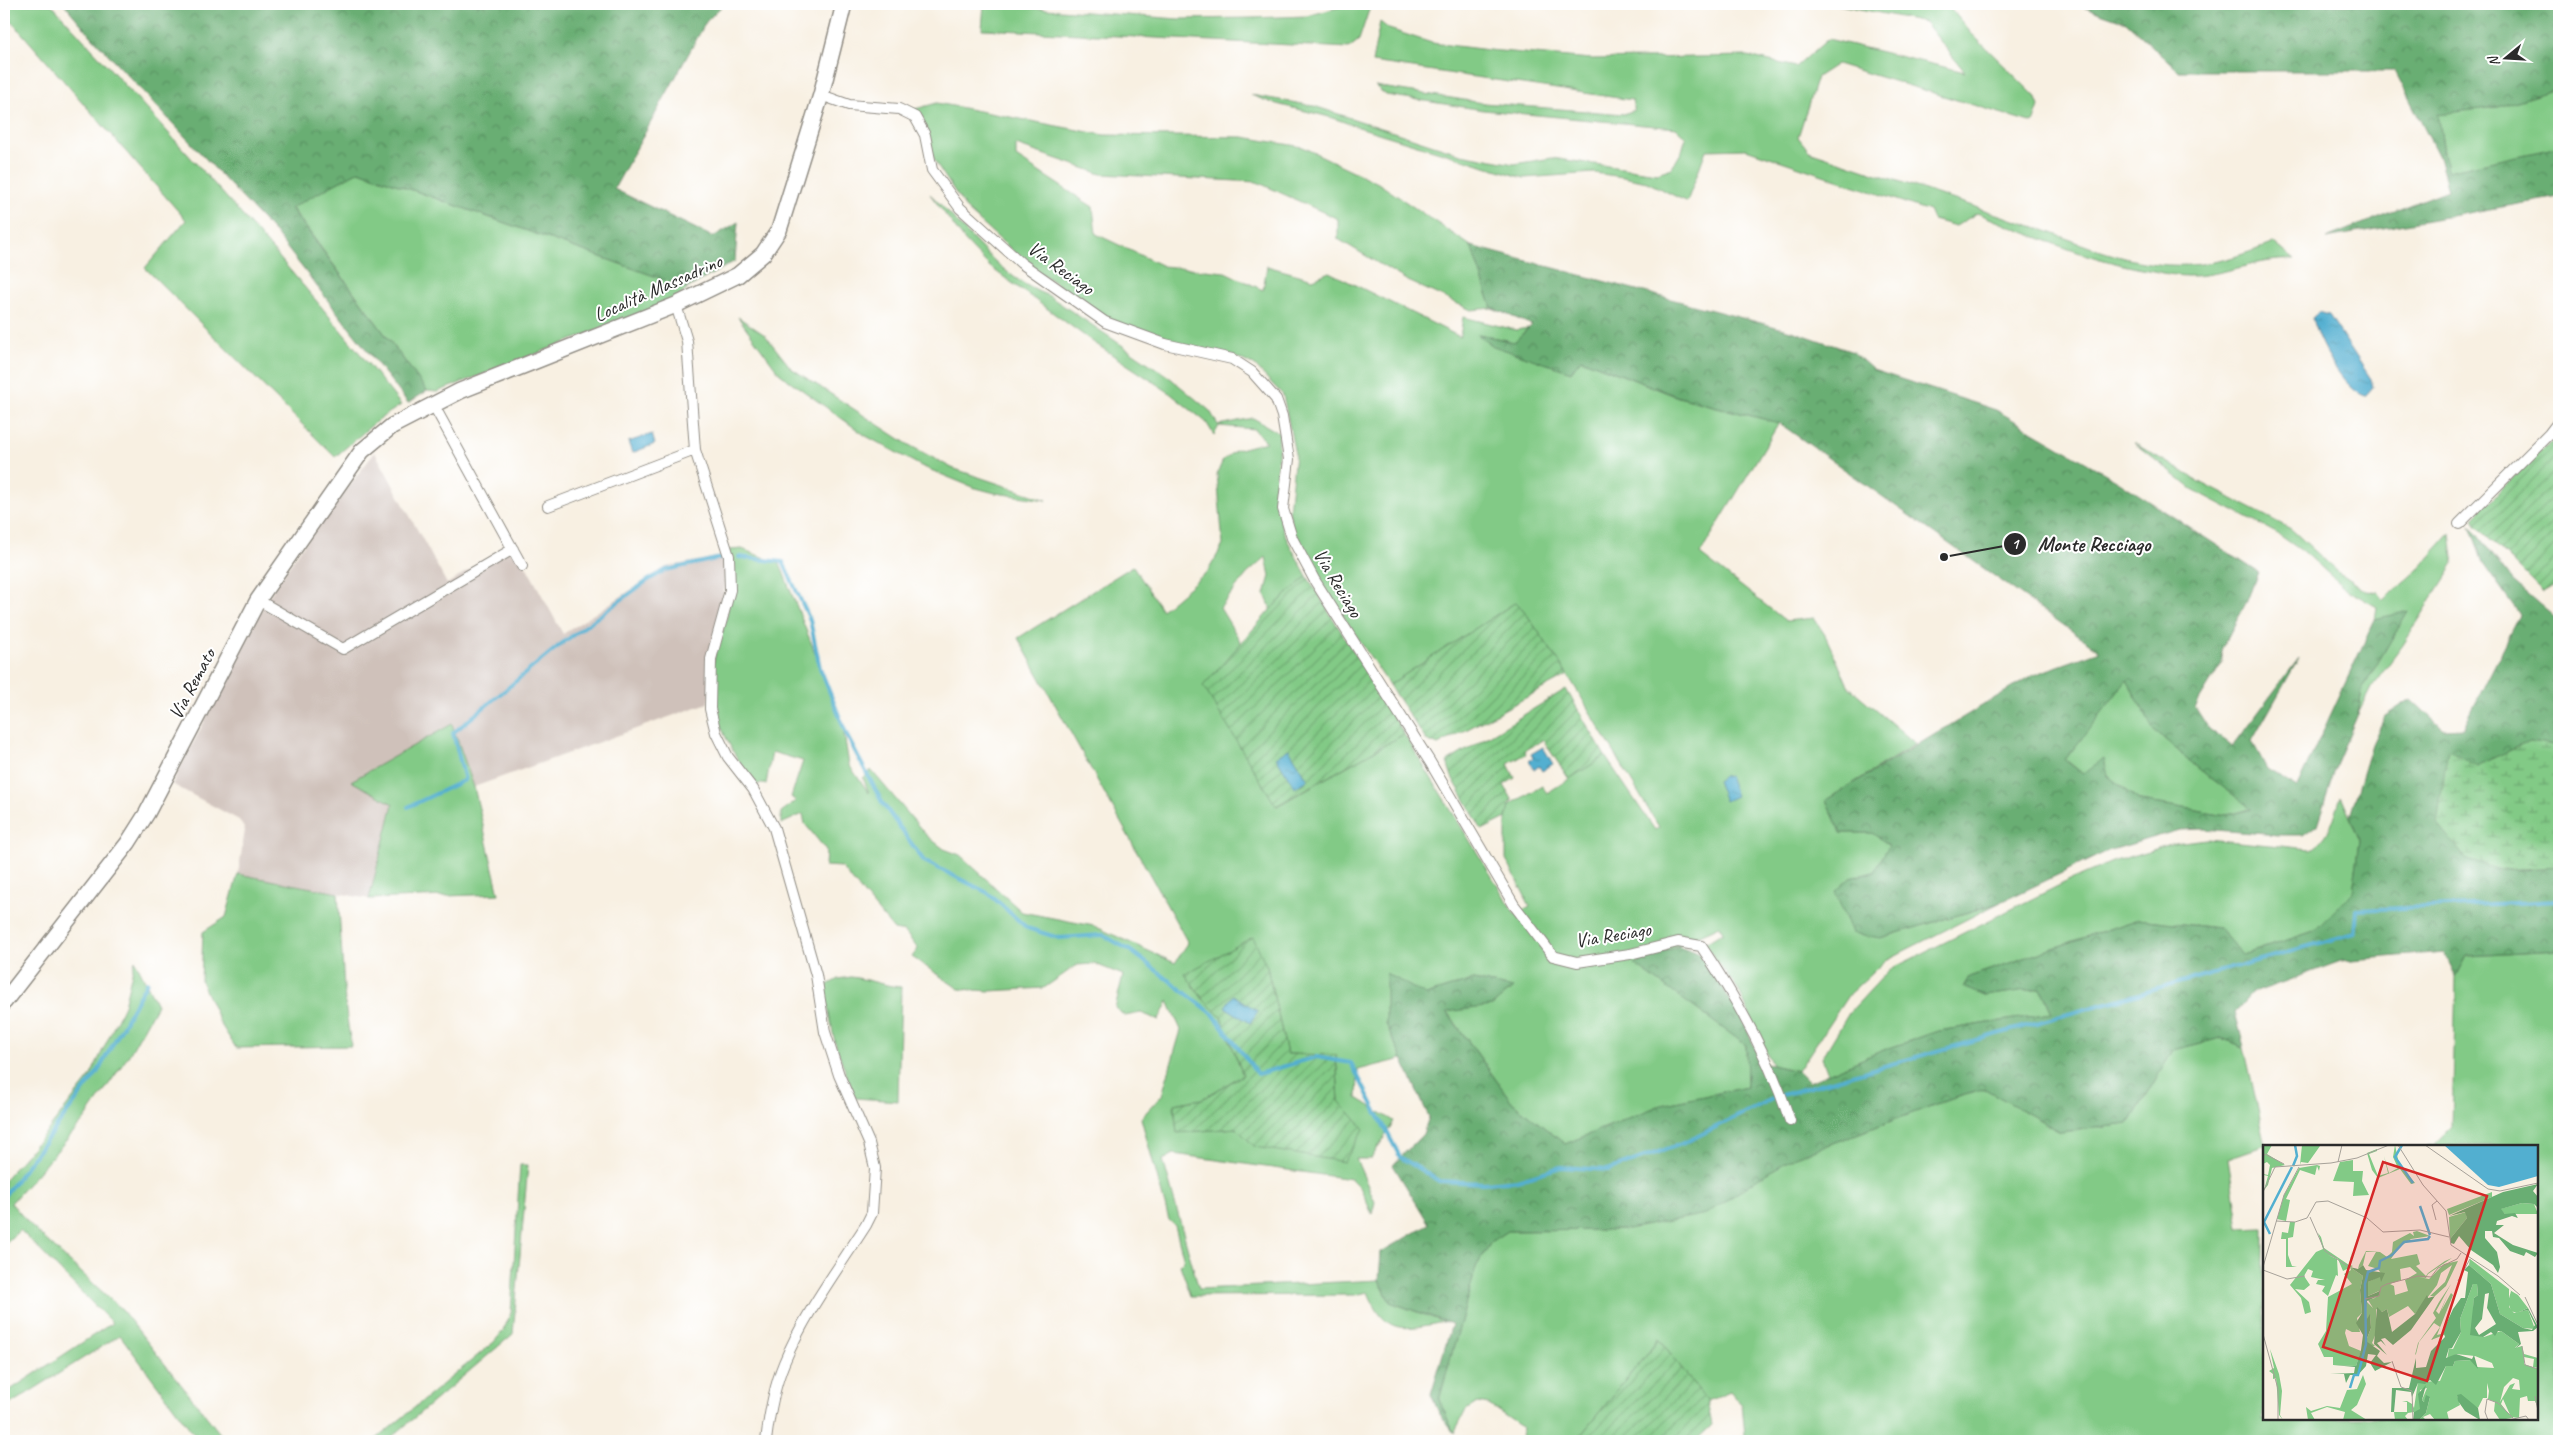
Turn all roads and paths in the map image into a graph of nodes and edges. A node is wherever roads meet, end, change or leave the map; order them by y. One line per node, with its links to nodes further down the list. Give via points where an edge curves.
1 (844, 4): 2 (main road, Località Massadrino)
2 (823, 96): 3 (main road, Località Massadrino, via 779,230 764,254 738,275); 13 (street, Via Reciago, via 849,105 899,109 915,118 925,135 932,170 960,208 1020,263 1106,322 1165,344 1232,359 1252,372 1276,399 1282,416 1289,458 1283,508 1292,538 1315,581 1430,762 1514,905 1552,956 1577,962 1678,942 1701,946 1726,985)
3 (676, 305): 4 (main road, Località Massadrino); 6 (street, via 687,341)
4 (433, 404): 9 (street); 11 (main road, Via Remato, via 392,426 362,451)
5 (2559, 421): 8 (street)
6 (695, 450): 7 (street); 14 (street, via 727,547 731,573 726,612 711,659 710,708 716,733 774,828 816,975 825,1032 839,1075 869,1143 875,1168 872,1213 801,1328 783,1364)
7 (548, 506)
8 (2459, 524)
9 (512, 549): 10 (street); 11 (street, via 344,649)
10 (522, 566)
11 (258, 600): 12 (main road, Via Remato, via 138,828)
12 (4, 1002)
13 (1790, 1121)
14 (766, 1441)

